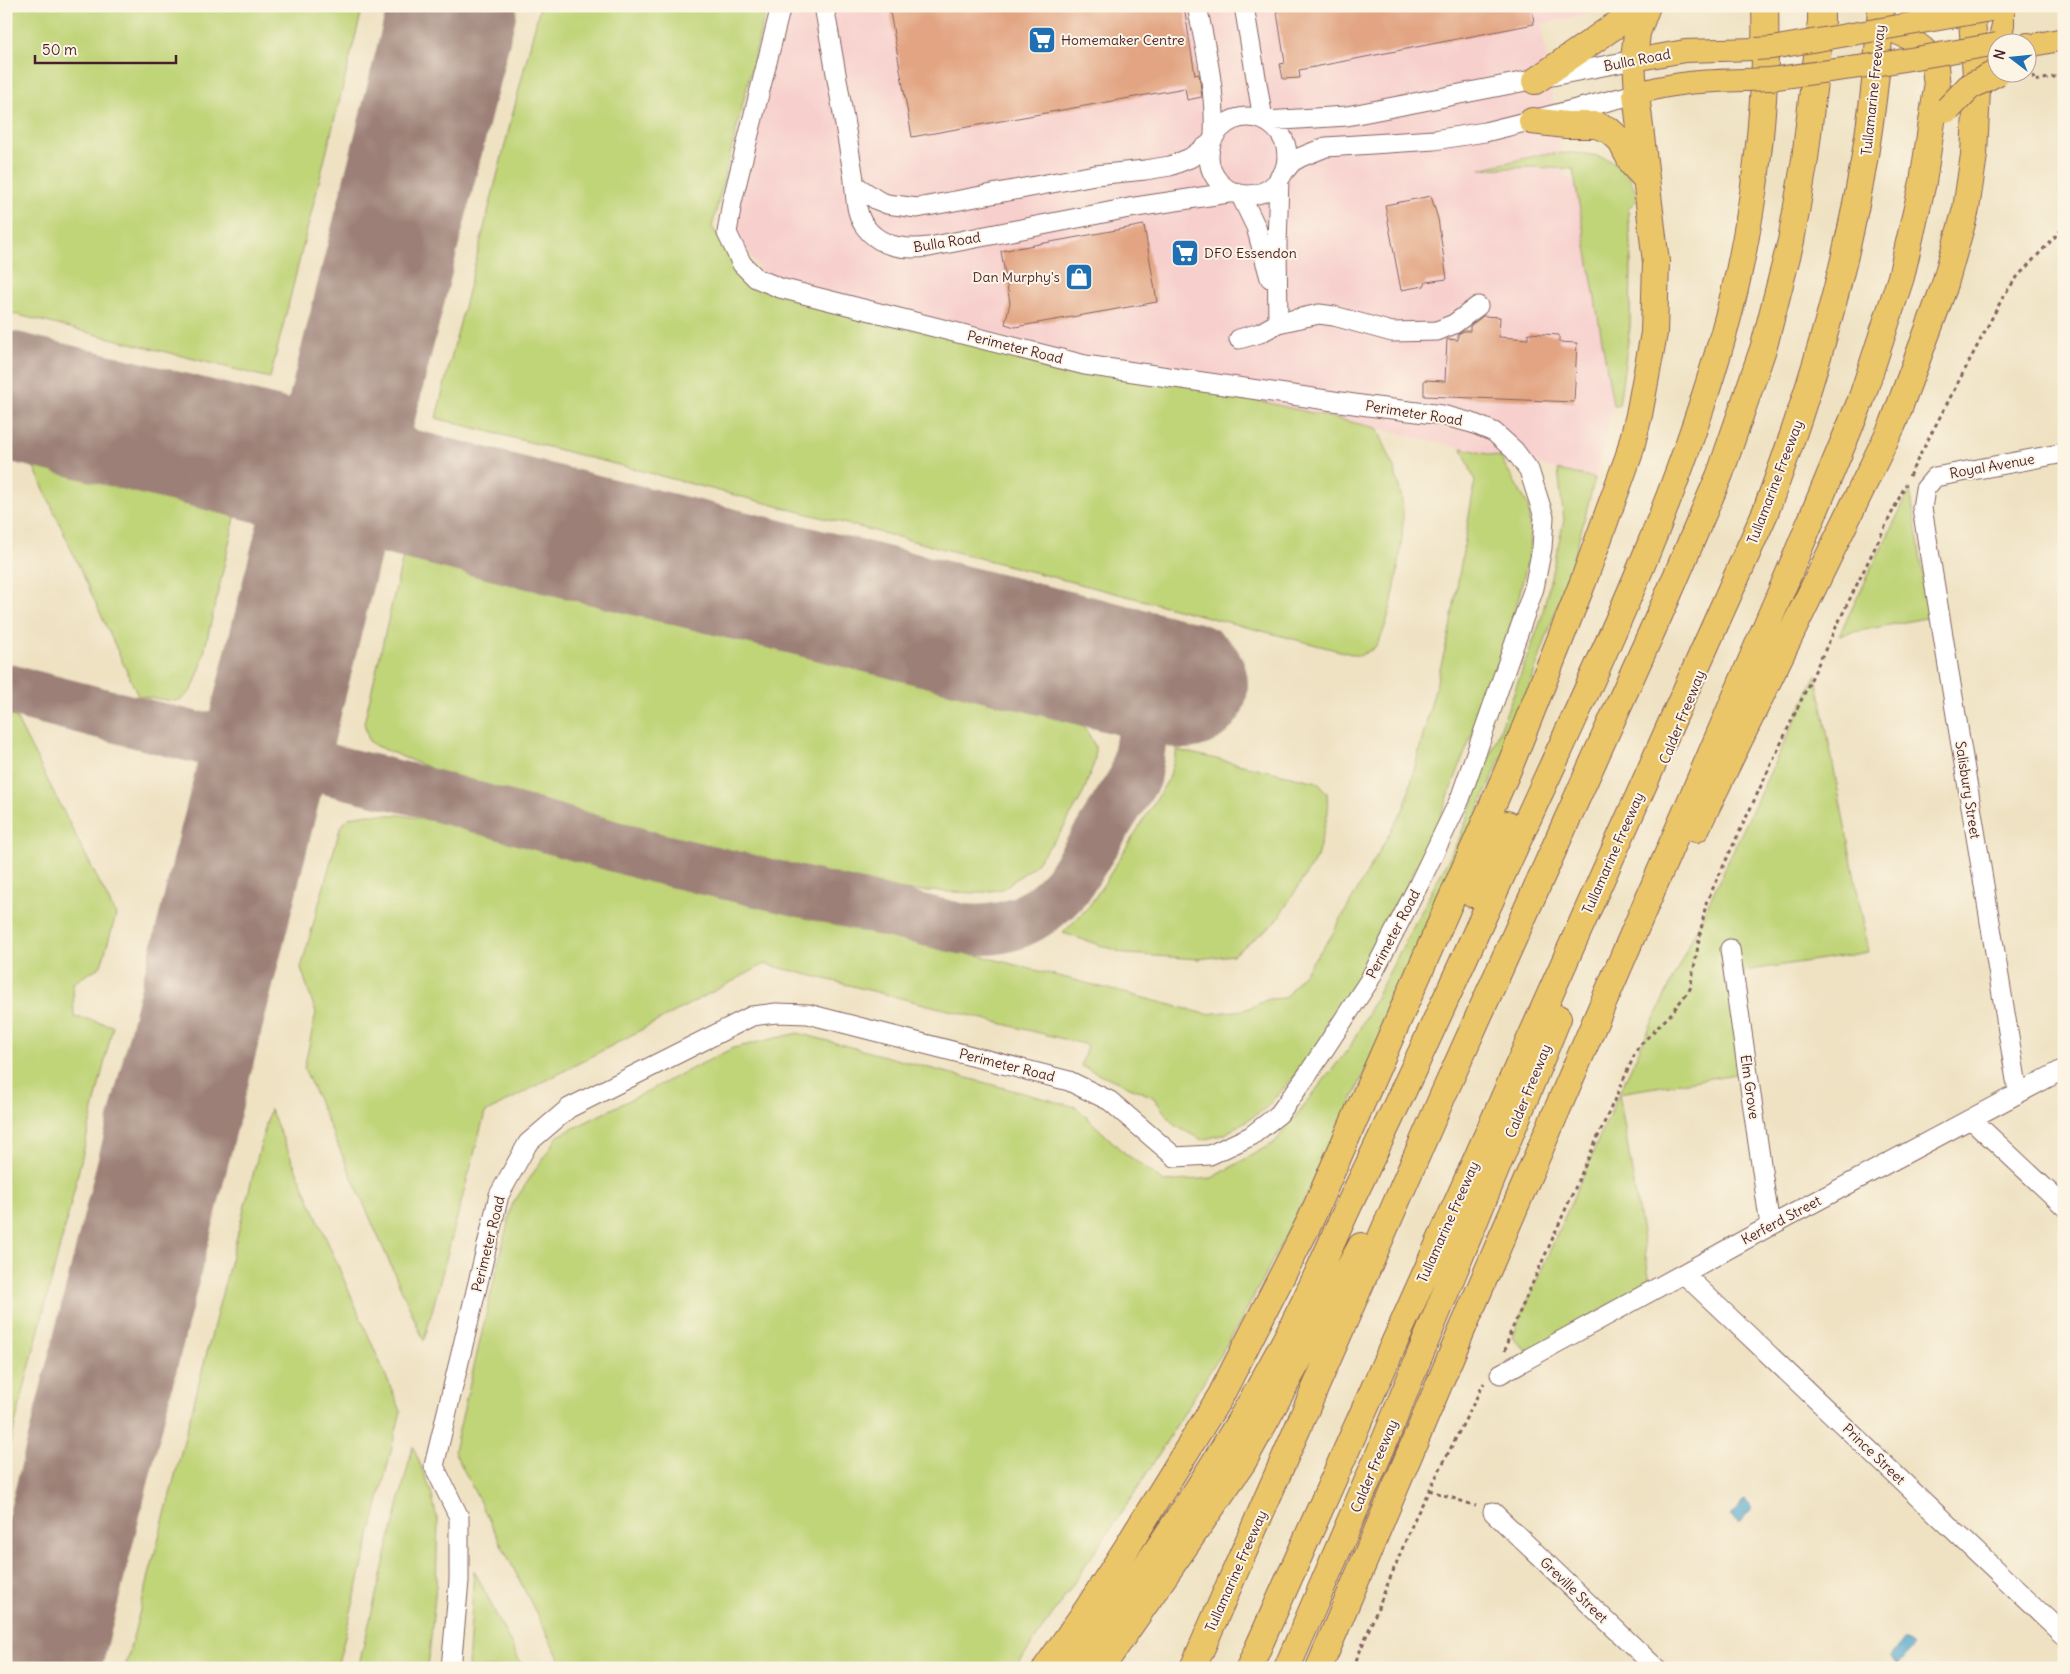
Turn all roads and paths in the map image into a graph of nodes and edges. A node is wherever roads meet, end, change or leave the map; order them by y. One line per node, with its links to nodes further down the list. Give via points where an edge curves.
1 (781, 6): 52 (street, Perimeter Road, via 727,233 742,264 756,278 780,288 1085,365 1442,415 1472,423 1494,432 1514,450 1529,470 1544,517 1542,548 1534,588 1460,799 1369,981 1278,1114 1251,1136 1210,1155 1175,1157 1110,1101 1069,1081 808,1014 776,1013 752,1016 569,1108 528,1143 499,1195 434,1466 459,1518 459,1582)
2 (824, 6): 28 (street, Bulla Road)
3 (1197, 6): 24 (street, via 1213,86)
4 (1244, 6): 22 (street)
5 (1636, 6): 20 (highway, via 1623,20)
6 (1647, 6): 15 (highway, via 1637,32)
7 (1765, 6): 36 (highway, via 1762,99 1747,229 1724,332)
8 (1996, 7): 10 (main road, Bulla Road, bridge); 11 (main road, via 2003,25); 44 (highway, via 1976,64 1974,155 1966,209 1944,287 1896,416)
9 (1821, 14): 42 (highway, Tullamarine Freeway, via 1805,159 1791,240 1764,346 1726,456 1666,600)
10 (1882, 14): 15 (main road, Bulla Road, bridge, via 1772,48 1685,52); 16 (main road, bridge, via 1924,48); 37 (highway, Tullamarine Freeway, via 1866,157 1839,279 1792,442)
11 (2001, 32)
12 (2064, 38): 13 (main road)
13 (2038, 44)
14 (1988, 46): 16 (main road, bridge)
15 (1634, 60): 20 (street, Bulla Road); 21 (main road)
16 (1933, 61): 21 (main road, bridge, via 1784,78 1683,82); 25 (highway, via 1937,88)
17 (2064, 75): 19 (path)
18 (1988, 77): 25 (highway, bridge, via 1969,87 1948,109)
19 (2038, 80)
20 (1535, 81): 22 (street, Bulla Road, via 1347,116)
21 (1636, 94): 23 (street); 27 (highway)
22 (1264, 120): 24 (street, via 1249,116 1235,118 1223,126); 26 (street, via 1276,128 1286,149)
23 (1532, 121): 26 (street, via 1434,140 1326,147 1301,156); 27 (highway, via 1596,125 1609,130 1620,140 1633,165)
24 (1212, 140): 28 (street, via 1190,158 1170,166 1095,174 917,208 888,204); 29 (street, via 1209,158 1212,173 1218,181)
25 (1930, 143): 44 (highway, via 1901,277 1861,400)
26 (1281, 175): 29 (street, via 1262,192); 32 (street)
27 (1647, 179): 40 (highway, via 1656,262 1654,333 1629,455 1511,763)
28 (856, 186): 29 (street, Bulla Road, via 859,218 866,228 886,243 915,249 1129,208)
29 (1238, 193): 32 (street, via 1256,227)
30 (2064, 227): 48 (path, via 2004,295 1914,467 1706,903 1690,989 1638,1047 1509,1336)
31 (1478, 306): 32 (street, via 1454,324 1422,332 1392,332 1319,314)
32 (1278, 316): 33 (street, via 1260,333)
33 (1239, 339)
34 (2064, 453): 35 (street, Royal Avenue, via 1935,477)
35 (1925, 489): 41 (street, Salisbury Street, via 1922,508)
36 (1668, 498): 40 (highway, via 1540,759); 54 (highway, via 1506,867 1284,1344 1217,1459 1146,1568)
37 (1765, 513): 57 (highway, Tullamarine Freeway); 58 (highway, Calder Freeway, via 1385,1440)
38 (1730, 949): 46 (street, Elm Grove)
39 (2064, 1069): 41 (street, Kerferd Street)
40 (1371, 1085): 53 (highway, via 1310,1221 1221,1395 1086,1612)
41 (2018, 1092): 43 (street, Kerferd Street)
42 (1444, 1094): 55 (highway, via 1243,1462); 56 (highway, Tullamarine Freeway)
43 (1971, 1118): 45 (street); 46 (street, Kerferd Street)
44 (1528, 1177): 59 (highway)
45 (2064, 1206)
46 (1770, 1226): 47 (street, Kerferd Street)
47 (1684, 1274): 48 (street, Kerferd Street); 51 (street, Prince Street)
48 (1500, 1374): 49 (path, via 1483,1384)
49 (1429, 1490): 50 (path); 60 (path)
50 (1493, 1512): 61 (street, Greville Street)
51 (2064, 1635)
52 (451, 1668)
53 (1046, 1668)
54 (1074, 1668)
55 (1101, 1668)
56 (1193, 1668)
57 (1249, 1668)
58 (1286, 1668)
59 (1320, 1668)
60 (1353, 1668)
61 (1656, 1668)

